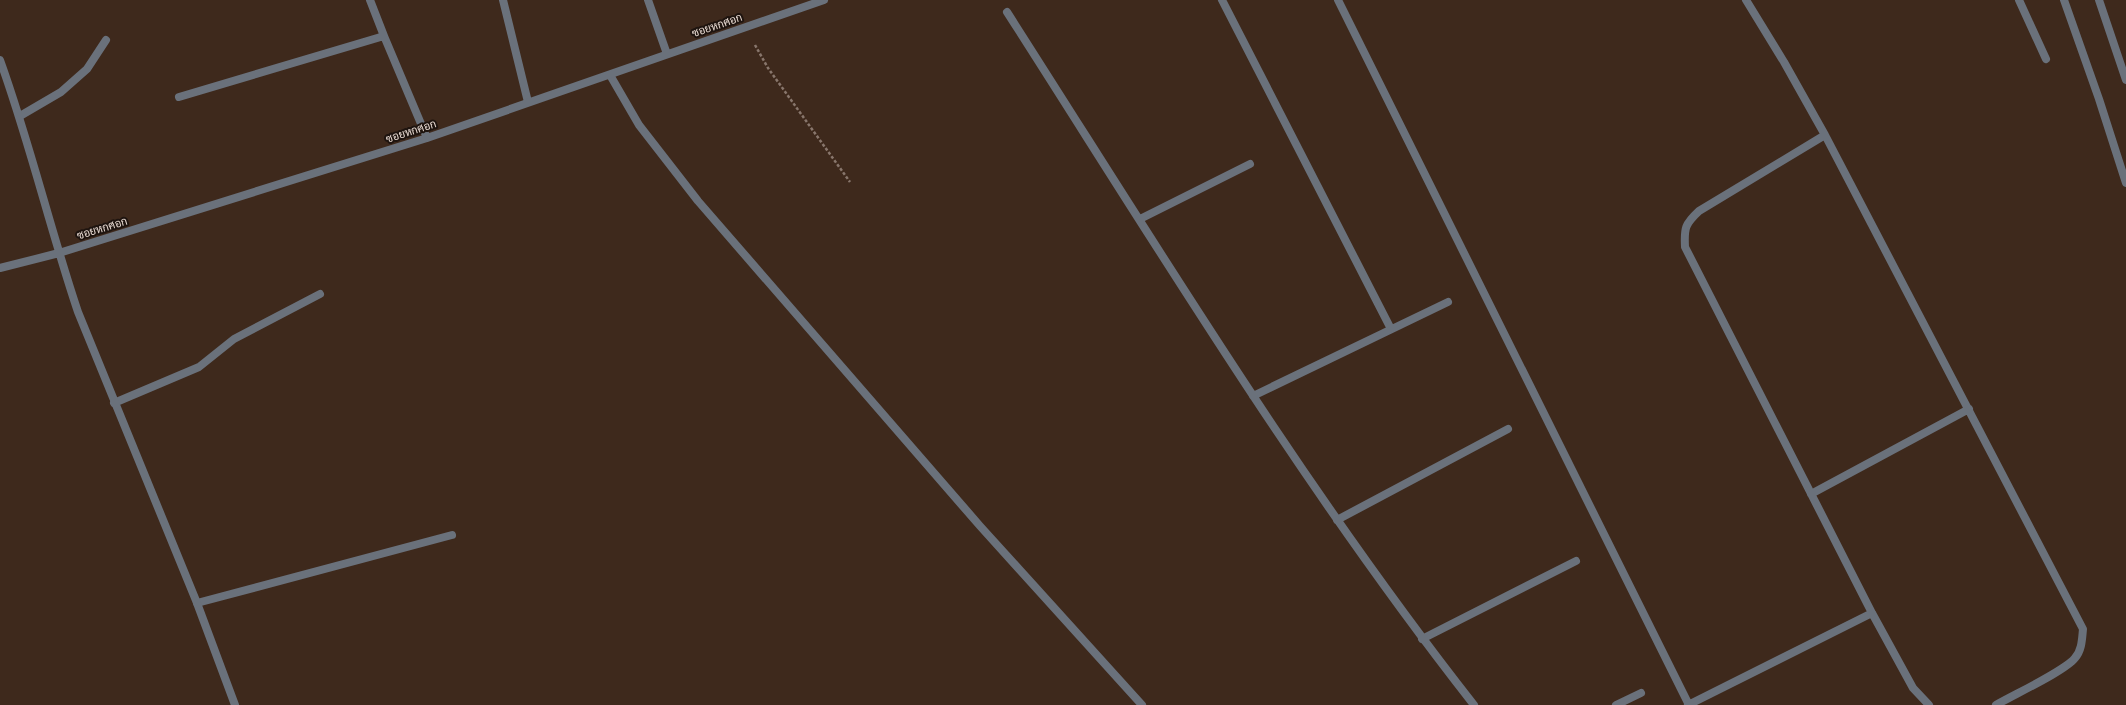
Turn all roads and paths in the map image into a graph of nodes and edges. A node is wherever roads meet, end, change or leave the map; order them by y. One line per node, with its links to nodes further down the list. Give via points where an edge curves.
1 (370, 0): 13 (street)
2 (503, 0): 21 (street)
3 (648, 0): 15 (street)
4 (824, 0): 12 (street, ซอยหกศอก)
5 (1222, 0): 33 (street)
6 (1338, 0): 50 (street)
7 (1746, 0): 23 (street)
8 (2019, 0): 17 (street)
9 (2064, 0): 27 (street)
10 (2099, 0): 19 (street)
11 (1007, 12): 28 (street)
12 (745, 27): 15 (street, ซอยหกศอก); 26 (path, via 768,68)
13 (384, 36): 20 (street); 24 (street)
14 (106, 40): 22 (street, via 87,69 61,92)
15 (667, 54): 18 (street, ซอยหกศอก)
16 (0, 60): 22 (street)
17 (2046, 60)
18 (610, 75): 21 (street, ซอยหกศอก); 47 (street, via 639,125 698,201 980,526)
19 (2126, 80)
20 (179, 97)
21 (528, 102): 24 (street, ซอยหกศอก)
22 (20, 116): 29 (street)
23 (1825, 135): 36 (street); 38 (street, via 1699,211 1684,229 1684,247)
24 (427, 138): 29 (street, ซอยหกศอก)
25 (1250, 164): 28 (street)
26 (850, 182)
27 (2126, 183)
28 (1140, 220): 34 (street)
29 (59, 253): 30 (street, ซอยหกศอก); 35 (street, via 78,312)
30 (0, 268)
31 (320, 294): 35 (street, via 234,339 199,367)
32 (1448, 302): 33 (street)
33 (1391, 329): 34 (street)
34 (1253, 396): 39 (street)
35 (114, 403): 42 (street)
36 (1970, 409): 38 (street); 52 (street, via 2083,629 2081,646 2076,658)
37 (1508, 429): 39 (street)
38 (1811, 494): 43 (street)
39 (1337, 520): 44 (street)
40 (452, 535): 42 (street)
41 (1576, 561): 44 (street)
42 (197, 603): 46 (street)
43 (1872, 613): 50 (street); 51 (street, via 1913,688)
44 (1422, 639): 48 (street)
45 (1641, 693): 49 (street)
46 (235, 705)
47 (1142, 705)
48 (1474, 705)
49 (1616, 705)
50 (1689, 705)
51 (1929, 705)
52 (1996, 705)

